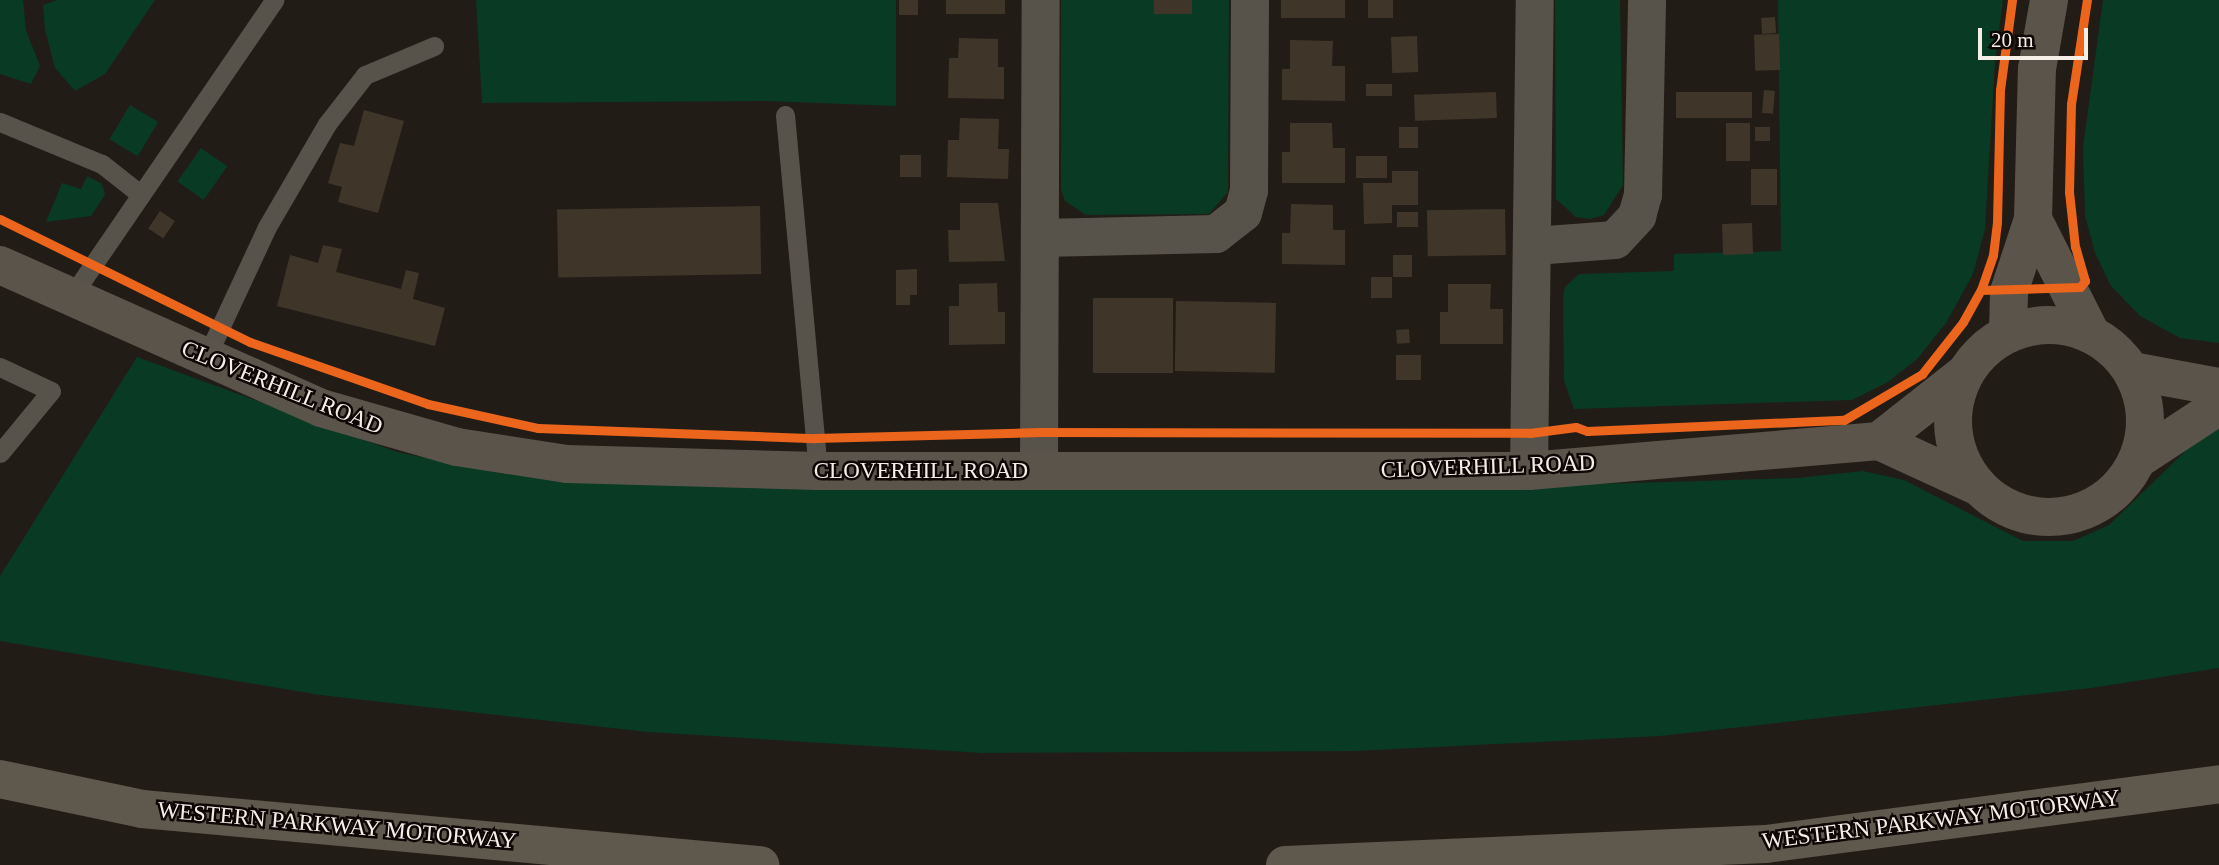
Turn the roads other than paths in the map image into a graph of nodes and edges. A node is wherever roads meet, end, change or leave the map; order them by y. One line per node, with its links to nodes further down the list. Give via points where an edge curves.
1 (274, 0): 10 (lane)
2 (1041, 0): 12 (street)
3 (1250, 0): 12 (street, via 1250,191 1243,213 1216,234)
4 (1535, 0): 13 (street)
5 (1647, 0): 13 (street, via 1643,195 1637,216 1615,240)
6 (2049, 0): 11 (street, via 2037,69)
7 (434, 46): 18 (lane, via 365,75 327,124 267,227)
8 (785, 115): 27 (lane)
9 (0, 122): 10 (lane, via 102,164)
10 (140, 194): 15 (lane)
11 (2033, 219): 16 (street, via 2009,292); 17 (street)
12 (1042, 238): 28 (street)
13 (1534, 246): 29 (street)
14 (0, 265): 15 (street, CLOVERHILL ROAD)
15 (71, 297): 18 (street, CLOVERHILL ROAD)
16 (2008, 333): 17 (street, via 2036,325 2064,325); 21 (street, via 1984,350)
17 (2091, 334): 20 (street, via 2115,350)
18 (205, 360): 27 (street, CLOVERHILL ROAD, via 332,412 457,447 593,466)
19 (0, 367): 25 (lane, via 51,391)
20 (2132, 372): 22 (street); 26 (street, via 2143,400 2145,430)
21 (1965, 373): 24 (street); 30 (street, via 1955,400 1953,430 1961,461)
22 (2219, 387)
23 (2219, 406): 26 (street)
24 (1879, 441): 29 (street, CLOVERHILL ROAD); 30 (street, CLOVERHILL ROAD)
25 (0, 453)
26 (2137, 460): 30 (street, via 2120,486 2095,506 2066,516 2034,516 2014,510)
27 (818, 471): 28 (street, CLOVERHILL ROAD)
28 (1039, 471): 29 (street, CLOVERHILL ROAD)
29 (1528, 471)
30 (1979, 487)
31 (0, 779): 33 (highway, WESTERN PARKWAY MOTORWAY, via 142,809)
32 (2219, 784): 34 (highway, WESTERN PARKWAY MOTORWAY, via 1766,844)
33 (760, 865)
34 (1284, 865)

